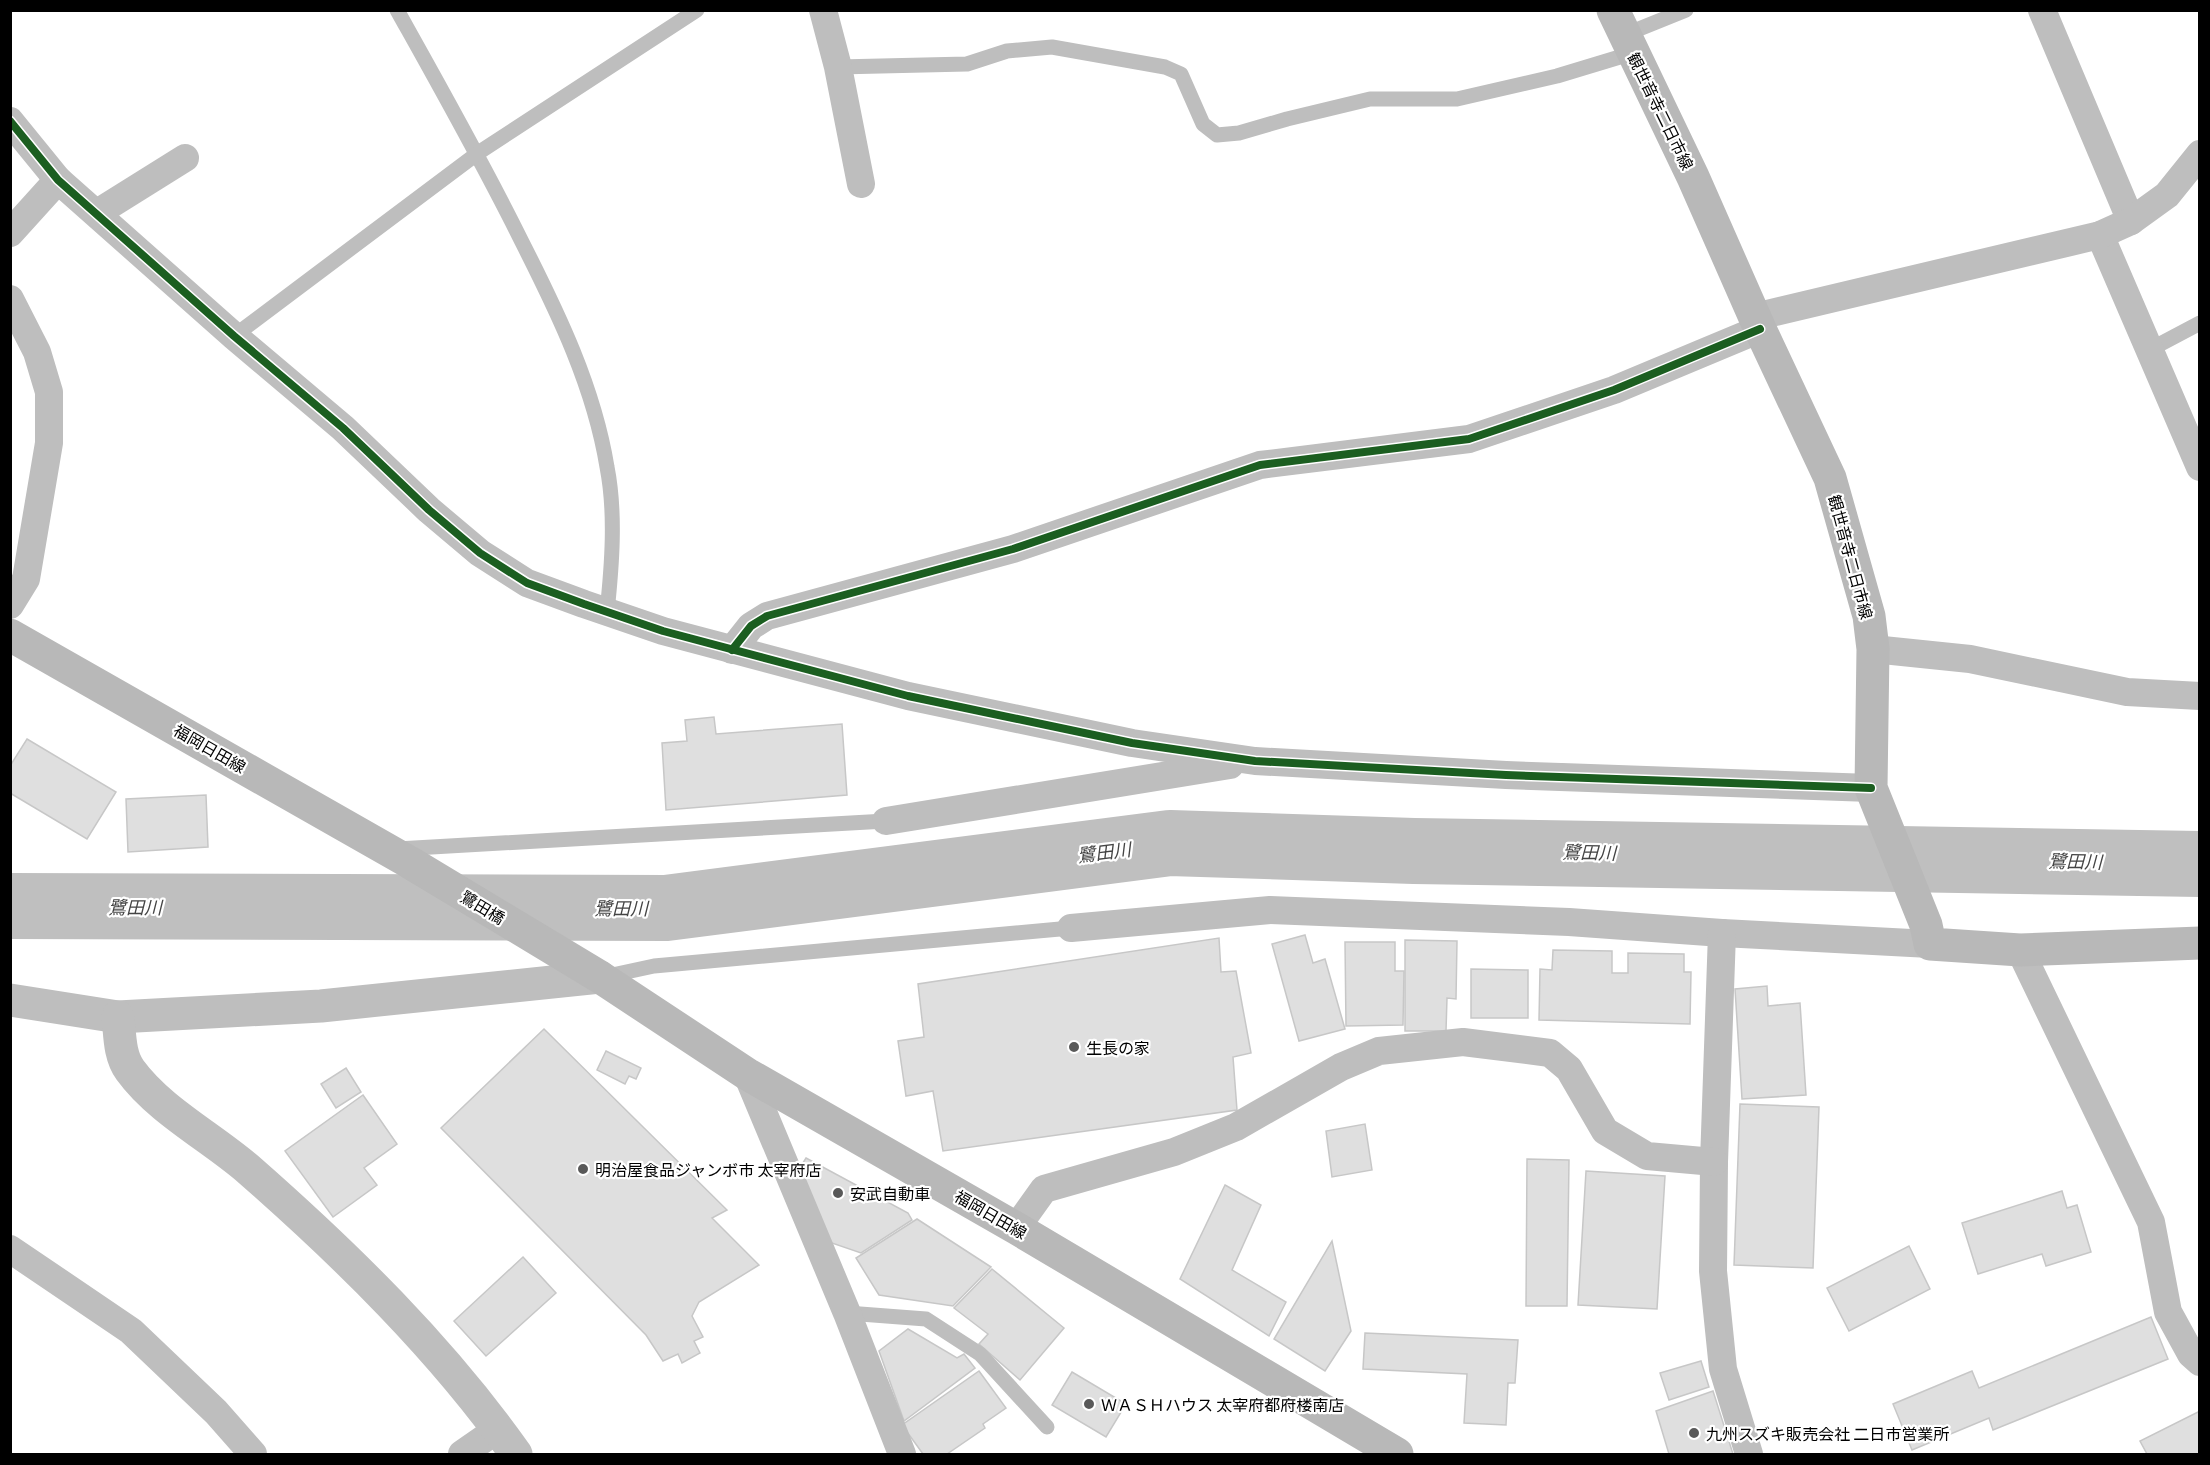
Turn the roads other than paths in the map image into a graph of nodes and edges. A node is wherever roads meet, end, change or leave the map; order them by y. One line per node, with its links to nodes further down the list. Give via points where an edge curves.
1 (397, 10): 9 (lane)
2 (697, 10): 9 (lane)
3 (823, 10): 7 (street)
4 (1686, 10): 6 (lane)
5 (2042, 10): 15 (street)
6 (1623, 33): 7 (lane, via 1557,76 1457,99 1370,99 1239,133 1217,135 1203,124 1181,74 1165,67 1052,47 1007,51 968,64); 19 (main road, 観世音寺二日市線, via 1693,177)
7 (838, 67): 13 (street)
8 (10, 121): 12 (street)
9 (478, 153): 21 (lane); 25 (lane, via 562,322 599,427 608,469 613,551)
10 (2199, 154): 15 (street, via 2167,195)
11 (185, 158): 14 (street)
12 (58, 180): 14 (street); 16 (street)
13 (861, 183)
14 (97, 213): 21 (street)
15 (2131, 221): 17 (street)
16 (10, 233)
17 (2100, 235): 19 (street); 22 (street)
18 (10, 299): 24 (street, via 37,352 48,392 49,443 26,579)
19 (1757, 323): 27 (main road, 観世音寺二日市線, via 1830,478 1869,615); 28 (street, via 1614,390 1469,439 1260,465 1013,549 767,616 751,626)
20 (2199, 323): 22 (lane)
21 (234, 336): 25 (street, via 480,553 527,584)
22 (2149, 350): 23 (street)
23 (2199, 467)
24 (10, 605)
25 (607, 612): 28 (street)
26 (10, 635): 33 (main road, 福岡日田線)
27 (1872, 649): 29 (street, via 1970,659 2127,692); 31 (main road, 観世音寺二日市線)
28 (732, 650): 30 (street, via 919,699 1132,743)
29 (2199, 696)
30 (1255, 761): 31 (street, via 1506,776); 32 (street)
31 (1870, 788): 36 (main road, 観世音寺二日市線)
32 (886, 821): 33 (lane)
33 (398, 856): 38 (main road, 鷺田橋)
34 (1071, 928): 35 (street, via 1270,910 1569,922); 40 (lane, via 654,966)
35 (1722, 933): 36 (street); 44 (street)
36 (1928, 934): 39 (main road)
37 (2199, 943): 39 (main road)
38 (557, 951): 40 (main road, 福岡日田線)
39 (2020, 951): 48 (street, via 2151,1222 2168,1312)
40 (600, 977): 42 (street, via 321,1006); 43 (main road, 福岡日田線)
41 (10, 1000): 42 (street)
42 (118, 1017): 50 (street, via 122,1052 129,1068 155,1096 246,1167 403,1317)
43 (747, 1074): 45 (main road, 福岡日田線); 47 (street)
44 (1714, 1162): 45 (street, via 1647,1156 1605,1131 1569,1069 1550,1053 1463,1042 1379,1051 1341,1067 1236,1126 1174,1152 1044,1189); 55 (street, via 1713,1271 1723,1369)
45 (1016, 1228): 54 (main road, 福岡日田線)
46 (10, 1249): 51 (street, via 131,1331 216,1412)
47 (847, 1313): 49 (lane, via 926,1318 980,1354); 53 (street)
48 (2199, 1362)
49 (1047, 1427)
50 (507, 1442): 52 (street)
51 (253, 1455)
52 (462, 1455)
53 (902, 1455)
54 (1397, 1455)
55 (1749, 1455)

